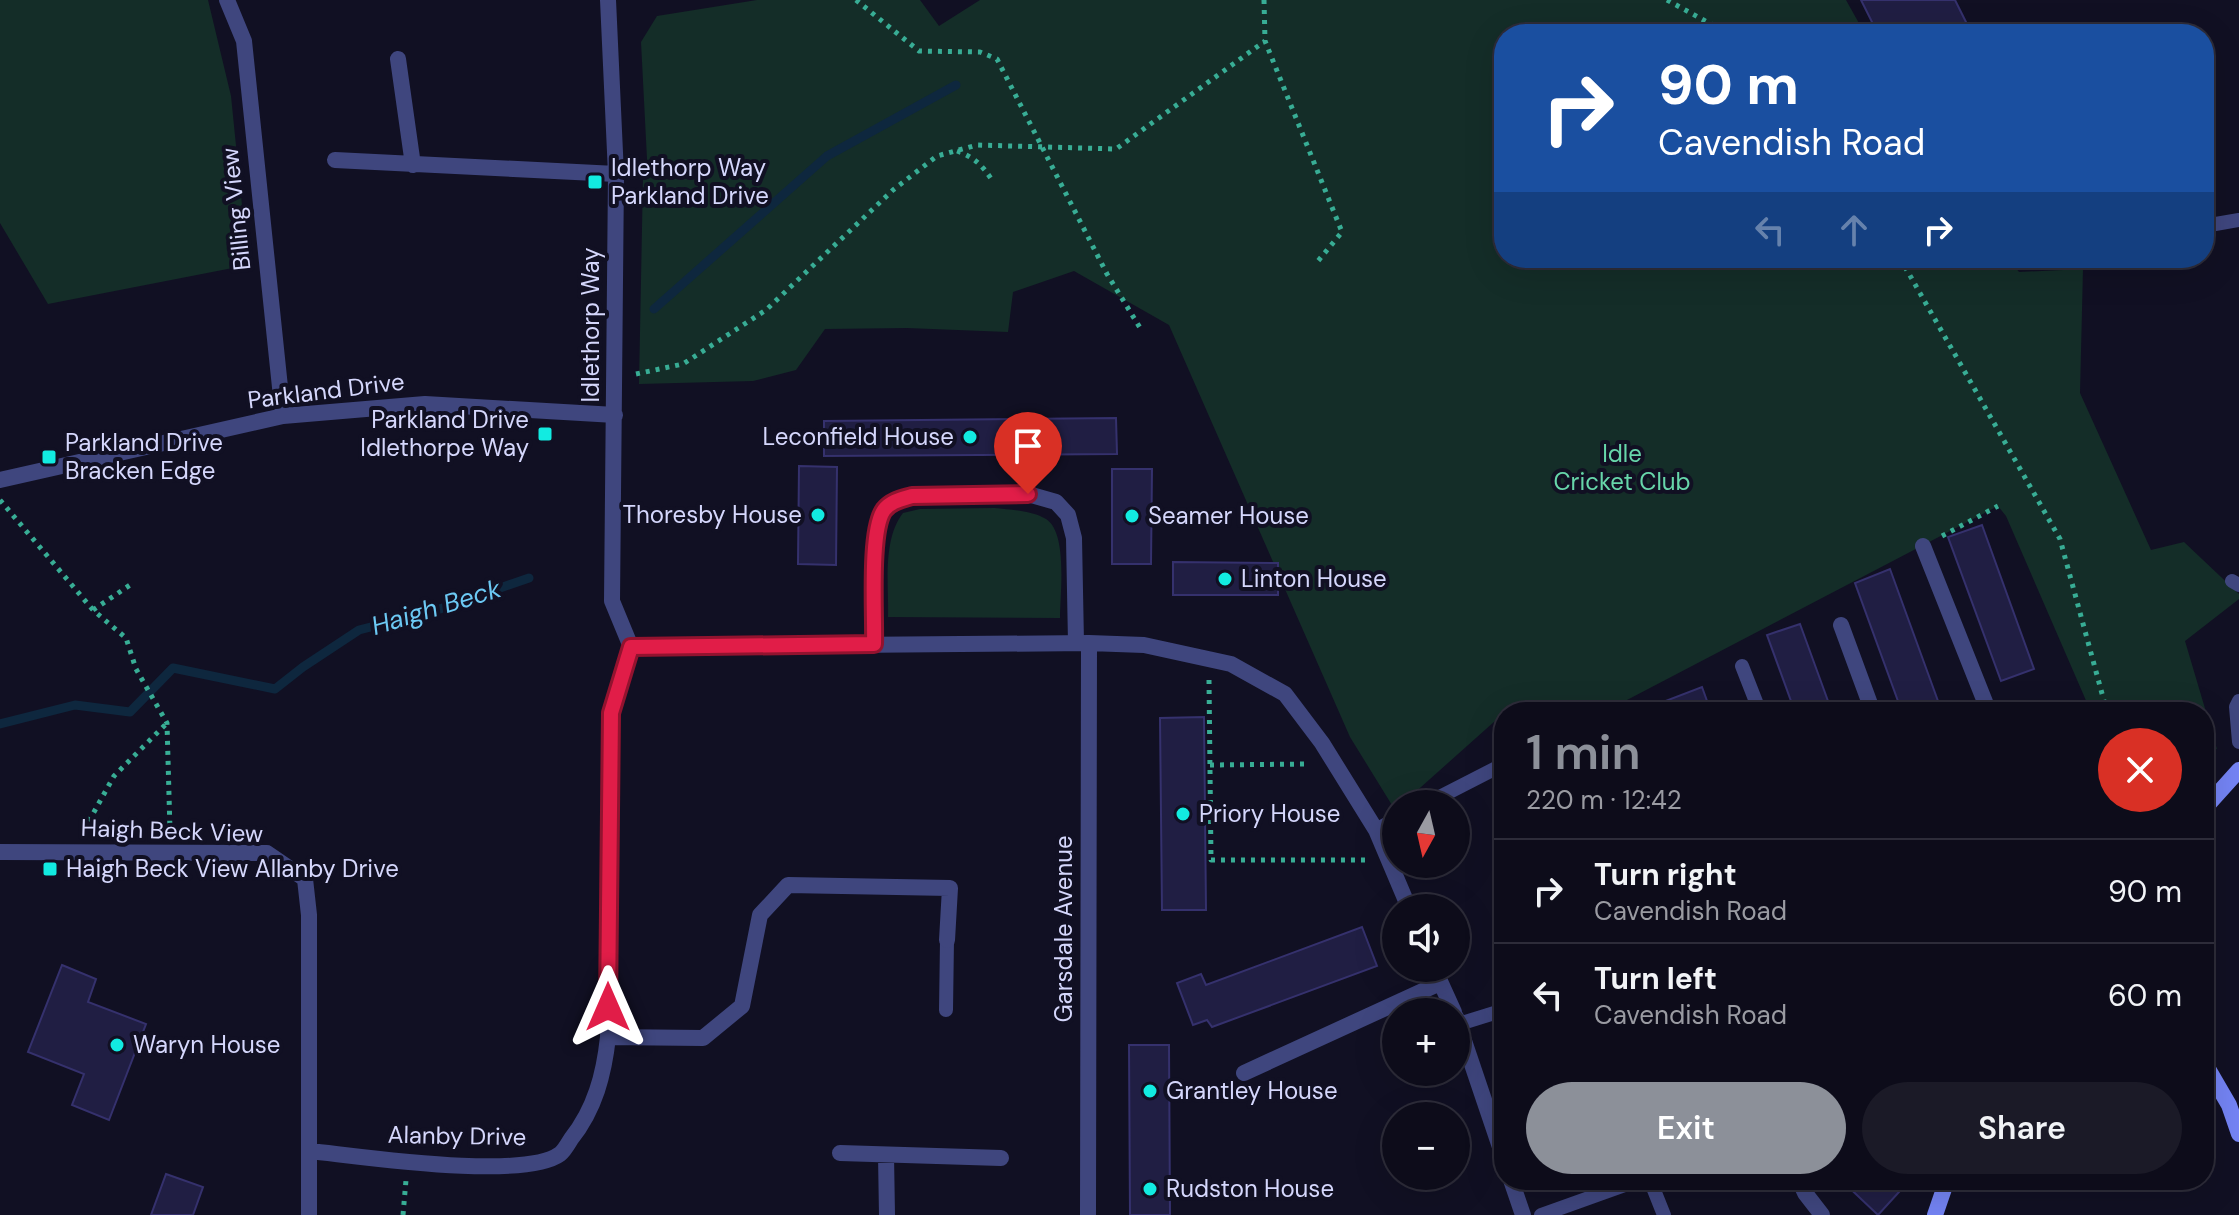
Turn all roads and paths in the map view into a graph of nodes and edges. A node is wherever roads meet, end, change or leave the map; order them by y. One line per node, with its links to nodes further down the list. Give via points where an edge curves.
1 (227, 0): 22 (street, Billing View, via 244,41)
2 (608, 0): 13 (street, Idlethorp Way)
3 (856, 0): 9 (path, via 919,51 980,52 997,59)
4 (1264, 0): 7 (path)
5 (1667, 0): 6 (path)
6 (1711, 24)
7 (1265, 41): 9 (path, via 1116,149); 17 (path, via 1342,232)
8 (398, 59): 12 (street)
9 (1039, 147): 10 (path, via 977,145); 19 (path)
10 (956, 150): 14 (path, via 972,156); 20 (path, via 937,156 893,190 766,310 683,364)
11 (335, 160): 12 (street)
12 (413, 165): 13 (street)
13 (616, 174): 20 (street, Idlethorp Way)
14 (992, 180)
15 (2239, 220): 16 (lane)
16 (2214, 224)
17 (1318, 261)
18 (1906, 268): 39 (path, via 2060,539)
19 (1142, 331)
20 (615, 378): 21 (street, Idlethorp Way)
21 (615, 415): 22 (street, Parkland Drive, via 425,404); 32 (street, Idlethorp Way, via 612,601)
22 (283, 416): 23 (street, Parkland Drive)
23 (0, 480)
24 (0, 499): 28 (path)
25 (1998, 506): 26 (path)
26 (1923, 546): 38 (street)
27 (130, 585): 28 (path)
28 (93, 610): 40 (path, via 126,638 136,669)
29 (1841, 625): 37 (street)
30 (1083, 643): 31 (street); 31 (street, Garsdale Avenue, via 1068,515 1056,502 1028,494 912,496 883,512 875,544); 33 (street, via 1144,645); 80 (street, Garsdale Avenue)
31 (874, 644): 32 (street)
32 (631, 647): 60 (street, Alanby Drive, via 611,713)
33 (1208, 659): 42 (street, via 1231,664 1285,694); 43 (path)
34 (1742, 666): 36 (lane)
35 (2239, 701): 41 (lane)
36 (1756, 702)
37 (1869, 702)
38 (1985, 702)
39 (2104, 702)
40 (167, 723): 52 (path, via 114,776); 53 (path)
41 (2239, 742)
42 (1335, 764): 43 (path); 49 (street)
43 (1210, 765): 54 (path, via 1211,860)
44 (1494, 769): 46 (lane)
45 (2239, 770): 47 (street)
46 (1453, 790)
47 (2214, 798)
48 (1382, 827): 49 (lane)
49 (1376, 830): 50 (street)
50 (1382, 845)
51 (0, 852): 52 (street, Haigh Beck View)
52 (72, 852): 53 (street, Haigh Beck View)
53 (170, 852): 67 (street, Haigh Beck View, via 267,853 305,879)
54 (1382, 860)
55 (947, 940): 57 (lane); 60 (street, via 950,888 788,885 760,915 742,1006 703,1038)
56 (1425, 982): 62 (street)
57 (946, 1010)
58 (1494, 1012): 59 (lane)
59 (1470, 1016)
60 (608, 1037): 71 (street, Alanby Drive, via 604,1073 586,1122 559,1154 526,1166)
61 (1470, 1059): 65 (street)
62 (1244, 1073)
63 (2214, 1076): 64 (street)
64 (2234, 1103): 66 (street)
65 (1494, 1130)
66 (2239, 1134)
67 (310, 1151): 71 (street, Alanby Drive); 77 (street)
68 (840, 1153): 69 (street)
69 (886, 1155): 70 (street); 79 (street)
70 (1001, 1158)
71 (407, 1162): 78 (path)
72 (1514, 1190): 81 (street)
73 (1611, 1190): 82 (lane)
74 (1654, 1190): 83 (lane)
75 (1804, 1190): 84 (street)
76 (1942, 1190): 85 (street)
77 (309, 1215)
78 (403, 1215)
79 (887, 1215)
80 (1088, 1215)
81 (1523, 1215)
82 (1541, 1215)
83 (1664, 1215)
84 (1822, 1215)
85 (1935, 1215)

